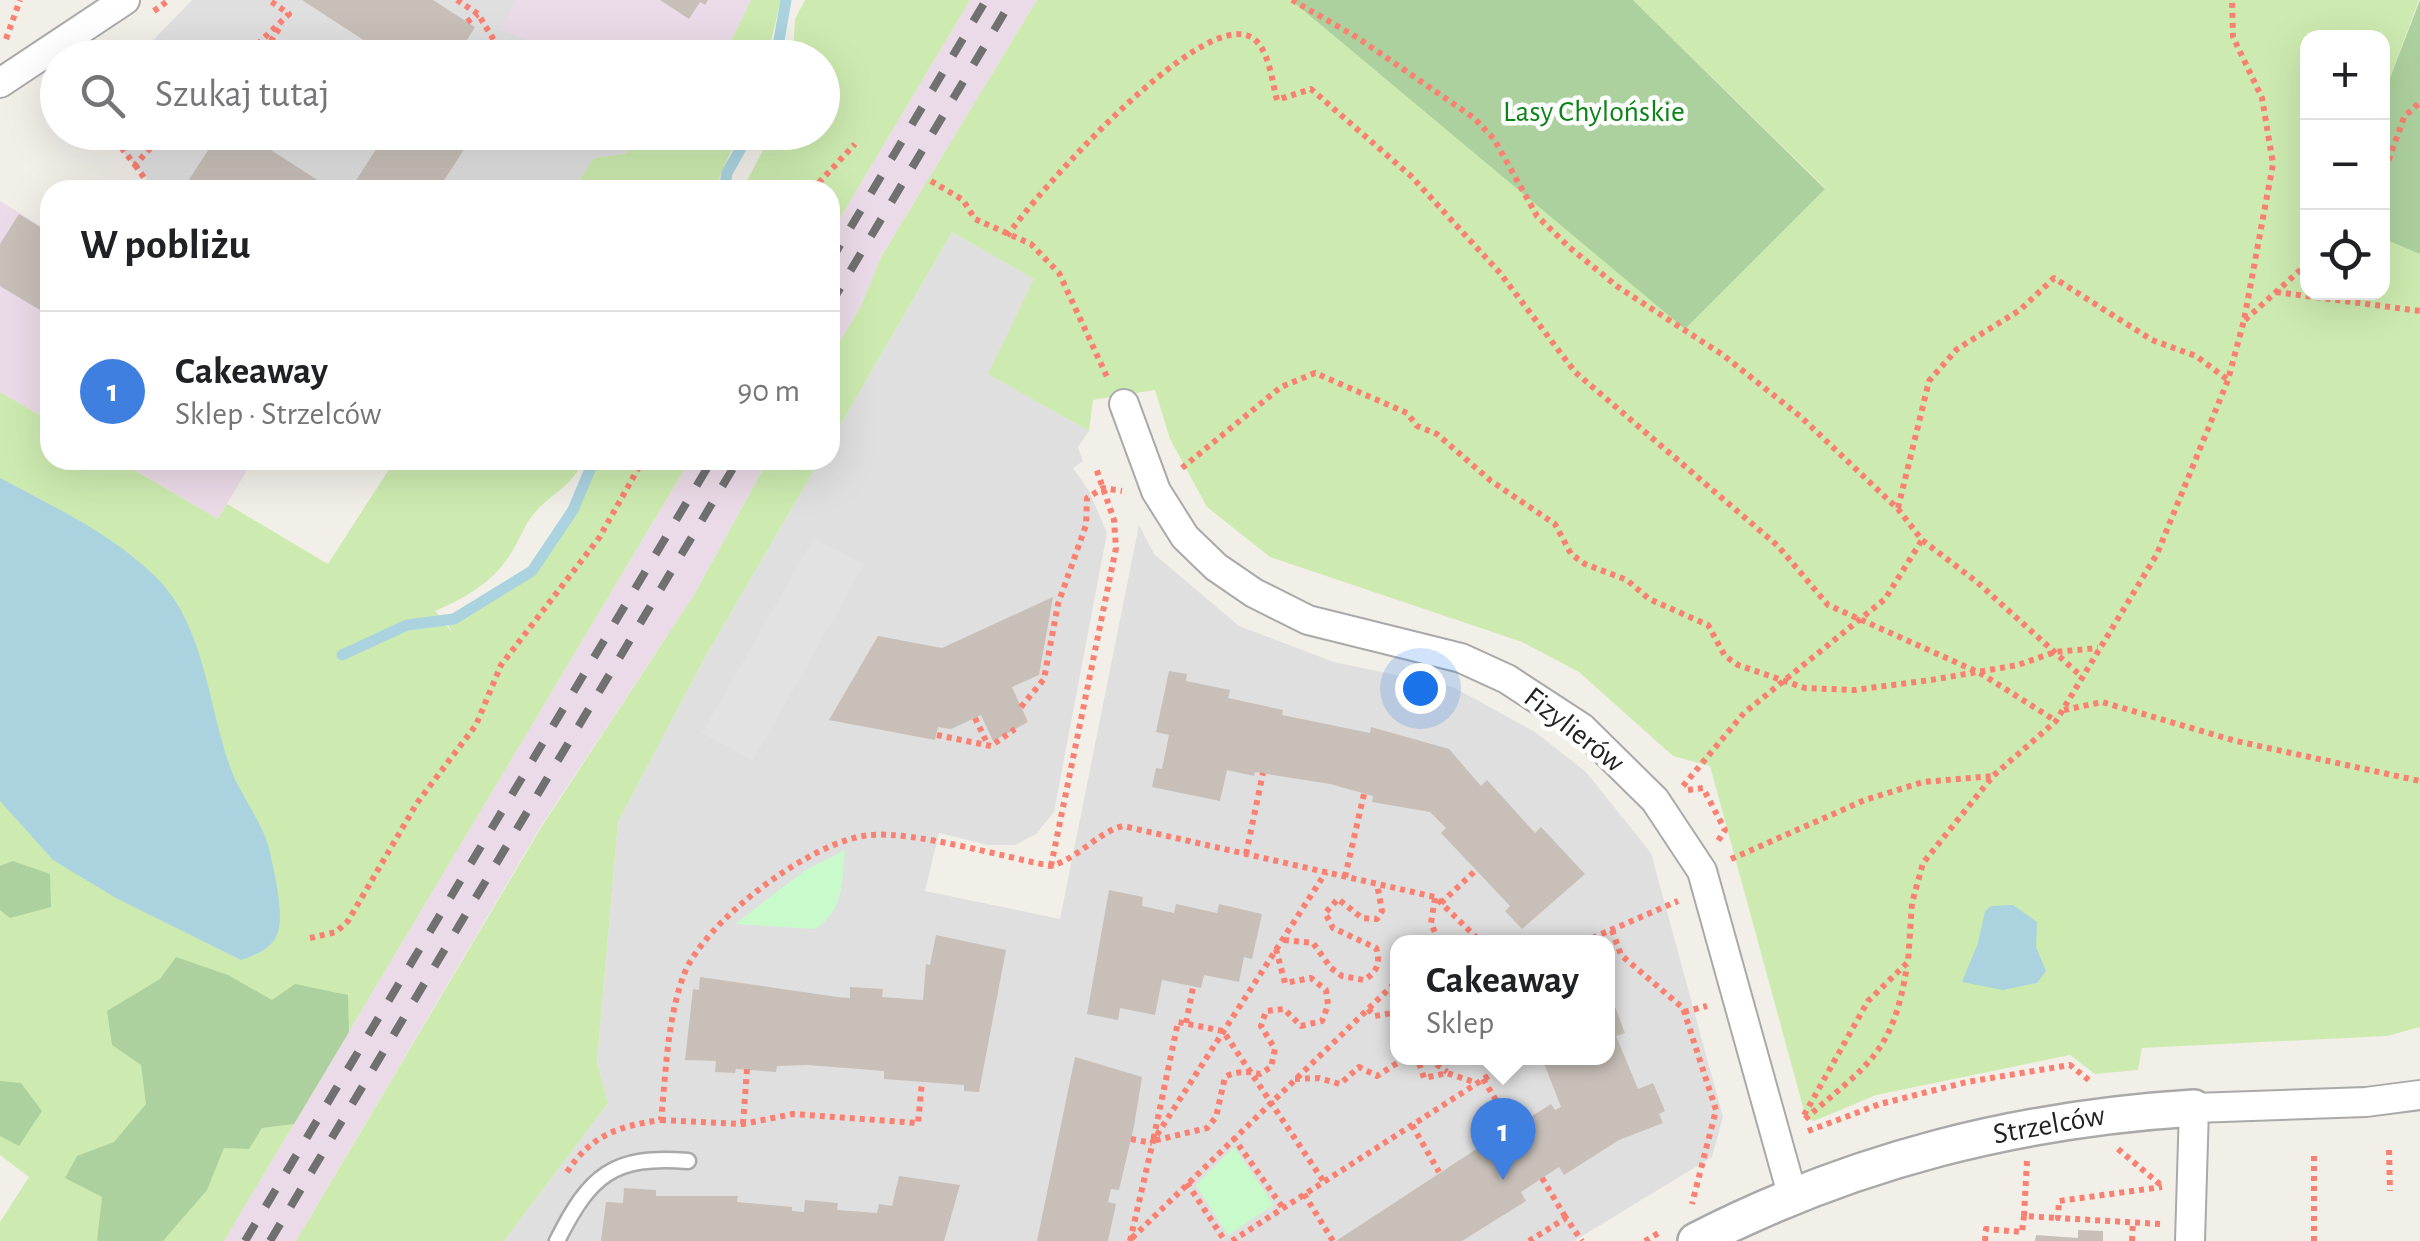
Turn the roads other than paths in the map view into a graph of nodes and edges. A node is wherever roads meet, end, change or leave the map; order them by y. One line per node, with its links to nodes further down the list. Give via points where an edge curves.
1 (125, 0): 2 (street)
2 (64, 40)
3 (40, 56): 4 (street)
4 (0, 82)
5 (1124, 404): 9 (street, Fizylierów, via 1142,494 1216,567 1308,620 1461,658 1507,679 1582,728 1663,810 1702,871)
6 (2420, 1095): 7 (street, Strzelców)
7 (2194, 1108): 9 (street, Strzelców, via 2100,1115 1944,1144); 11 (street)
8 (688, 1161): 12 (lane, via 612,1166 591,1185)
9 (1792, 1194): 10 (street, Strzelców)
10 (1693, 1228)
11 (2178, 1233)
12 (557, 1241)

